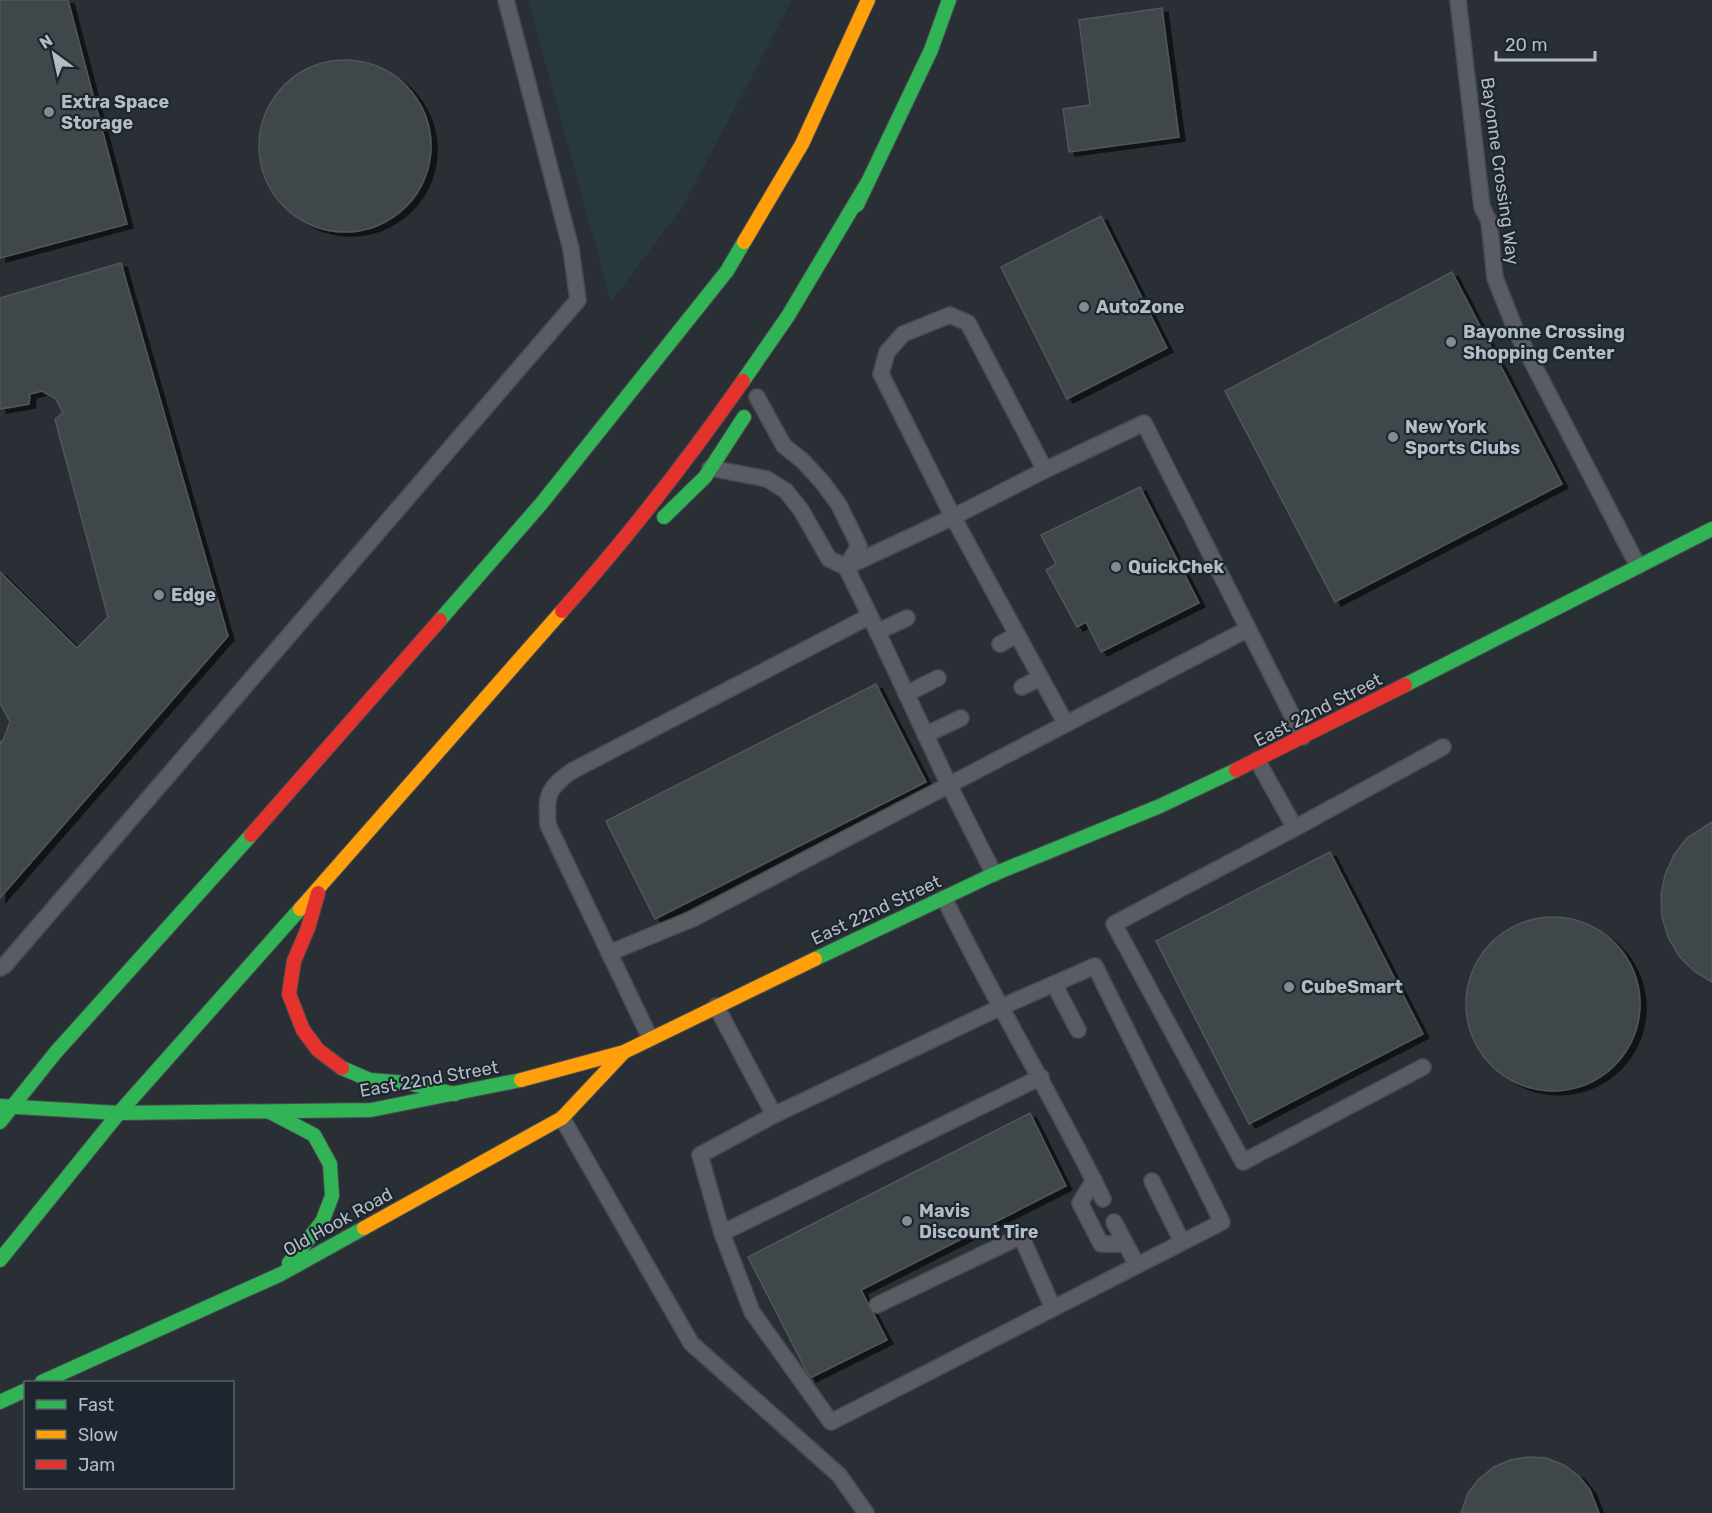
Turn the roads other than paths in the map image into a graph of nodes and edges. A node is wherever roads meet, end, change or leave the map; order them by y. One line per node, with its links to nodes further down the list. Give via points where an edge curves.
1 (506, 0): 39 (lane, via 571,249 578,300)
2 (868, 0): 49 (main road, via 802,144 727,271 541,504 350,725)
3 (949, 0): 5 (main road, via 931,50)
4 (1458, 0): 14 (lane, Bayonne Crossing Way, via 1482,207 1489,221 1495,278 1516,331)
5 (866, 185): 6 (main road); 24 (main road, via 788,316 692,453 594,575)
6 (813, 300)
7 (760, 392): 8 (main road); 15 (lane, via 784,446 824,483 839,505 859,546)
8 (710, 468): 11 (main road); 15 (lane, via 767,479 786,491 829,559)
9 (1045, 470): 10 (lane); 10 (lane, via 968,323 950,315 903,334 887,352 881,374); 18 (lane, via 1144,423)
10 (953, 517): 15 (lane); 20 (lane, via 981,584)
11 (654, 527)
12 (1712, 529): 14 (main road, East 22nd Street)
13 (637, 544): 24 (main road)
14 (1638, 566): 30 (main road, East 22nd Street)
15 (846, 567): 16 (lane)
16 (870, 616): 19 (lane); 38 (lane, via 555,783 546,801 548,825)
17 (907, 618): 19 (lane)
18 (1248, 629): 28 (lane); 30 (lane)
19 (877, 632): 26 (lane)
20 (1017, 635): 21 (lane); 23 (lane)
21 (1000, 644)
22 (938, 678): 26 (lane)
23 (1040, 678): 25 (lane); 28 (lane)
24 (502, 680): 36 (main road)
25 (1022, 687)
26 (906, 694): 29 (lane)
27 (960, 718): 29 (lane)
28 (1066, 724): 33 (lane)
29 (926, 735): 33 (lane)
30 (1303, 737): 32 (main road, East 22nd Street)
31 (1443, 747): 34 (lane)
32 (1257, 760): 34 (lane); 35 (main road, East 22nd Street, via 1160,806)
33 (949, 785): 35 (lane); 38 (lane, via 692,919)
34 (1295, 828): 46 (lane, via 1114,924 1243,1162)
35 (994, 874): 37 (main road, East 22nd Street)
36 (321, 882): 48 (main road, via 294,962 289,994 303,1030 318,1050 350,1072 370,1080 408,1083); 51 (main road)
37 (944, 898): 41 (main road, East 22nd Street); 42 (lane)
38 (609, 953): 44 (lane)
39 (0, 968)
40 (1054, 984): 42 (lane); 43 (lane); 60 (lane, via 1095,966 1222,1222)
41 (716, 1006): 44 (main road, East 22nd Street); 52 (lane)
42 (1001, 1007): 47 (lane); 52 (lane)
43 (1078, 1030)
44 (650, 1038): 45 (main road, East 22nd Street)
45 (624, 1052): 48 (main road, East 22nd Street, via 528,1079); 53 (main road, Old Hook Road)
46 (1424, 1067)
47 (1041, 1077): 55 (lane); 59 (lane)
48 (455, 1094): 50 (main road, East 22nd Street, via 371,1110)
49 (6, 1107): 51 (main road, East 22nd Street); 54 (main road)
50 (268, 1110): 51 (main road, East 22nd Street); 64 (main road, via 314,1135 330,1164 332,1196 322,1222)
51 (119, 1113): 62 (main road)
52 (774, 1115): 59 (lane, via 700,1155)
53 (562, 1118): 64 (main road, Old Hook Road); 70 (lane, via 691,1343 839,1475)
54 (0, 1122)
55 (1094, 1180): 57 (lane); 61 (lane, via 1080,1203 1101,1244)
56 (1152, 1181): 60 (lane)
57 (1103, 1199)
58 (1114, 1222): 61 (lane)
59 (722, 1233): 66 (lane, via 752,1312 831,1422)
60 (1182, 1242): 63 (lane)
61 (1126, 1244): 63 (lane)
62 (0, 1260)
63 (1137, 1265): 66 (lane)
64 (281, 1274): 67 (main road, Old Hook Road)
65 (877, 1305): 66 (lane, via 1021,1236)
66 (1053, 1308)
67 (46, 1381)
68 (24, 1391): 69 (main road)
69 (0, 1402)
70 (866, 1513)

